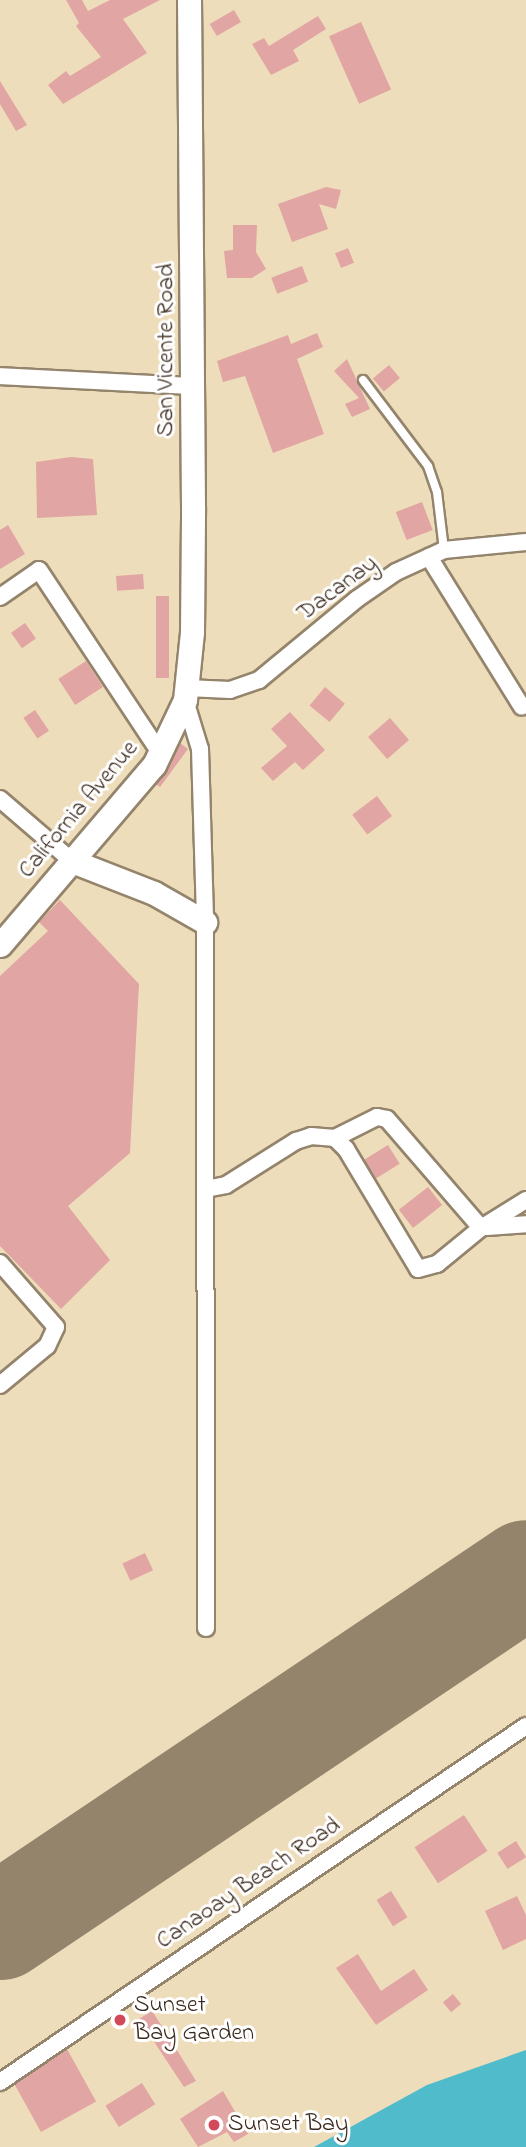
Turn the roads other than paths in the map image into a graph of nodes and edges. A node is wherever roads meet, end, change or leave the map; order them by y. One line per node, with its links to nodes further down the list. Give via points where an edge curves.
1 (189, 0): 4 (street, San Vicente Road)
2 (0, 376): 4 (street)
3 (363, 380): 6 (lane, via 428,466 438,492)
4 (193, 386): 8 (street, San Vicente Road, via 192,632)
5 (526, 542): 6 (street, Dacanay)
6 (437, 554): 8 (street, Dacanay, via 357,599 259,680 230,690); 9 (street)
7 (0, 597): 10 (street, via 35,570 43,573)
8 (186, 694): 10 (street, California Avenue); 13 (street, via 200,749)
9 (522, 707)
10 (160, 753): 12 (street, California Avenue)
11 (0, 799): 12 (street)
12 (72, 861): 13 (street, via 154,893); 14 (street, California Avenue)
13 (205, 922): 16 (street)
14 (0, 945)
15 (335, 1138): 16 (street, via 311,1136 296,1141 226,1185); 19 (street, via 367,1119 387,1119); 19 (street, via 418,1269 438,1264)
16 (206, 1189): 22 (street)
17 (526, 1200): 19 (street)
18 (526, 1224): 19 (street)
19 (481, 1228)
20 (0, 1263): 21 (street, via 55,1327 47,1346)
21 (0, 1385)
22 (206, 1628)
23 (526, 1726): 24 (street, Canaoay Beach Road)
24 (0, 2082)

